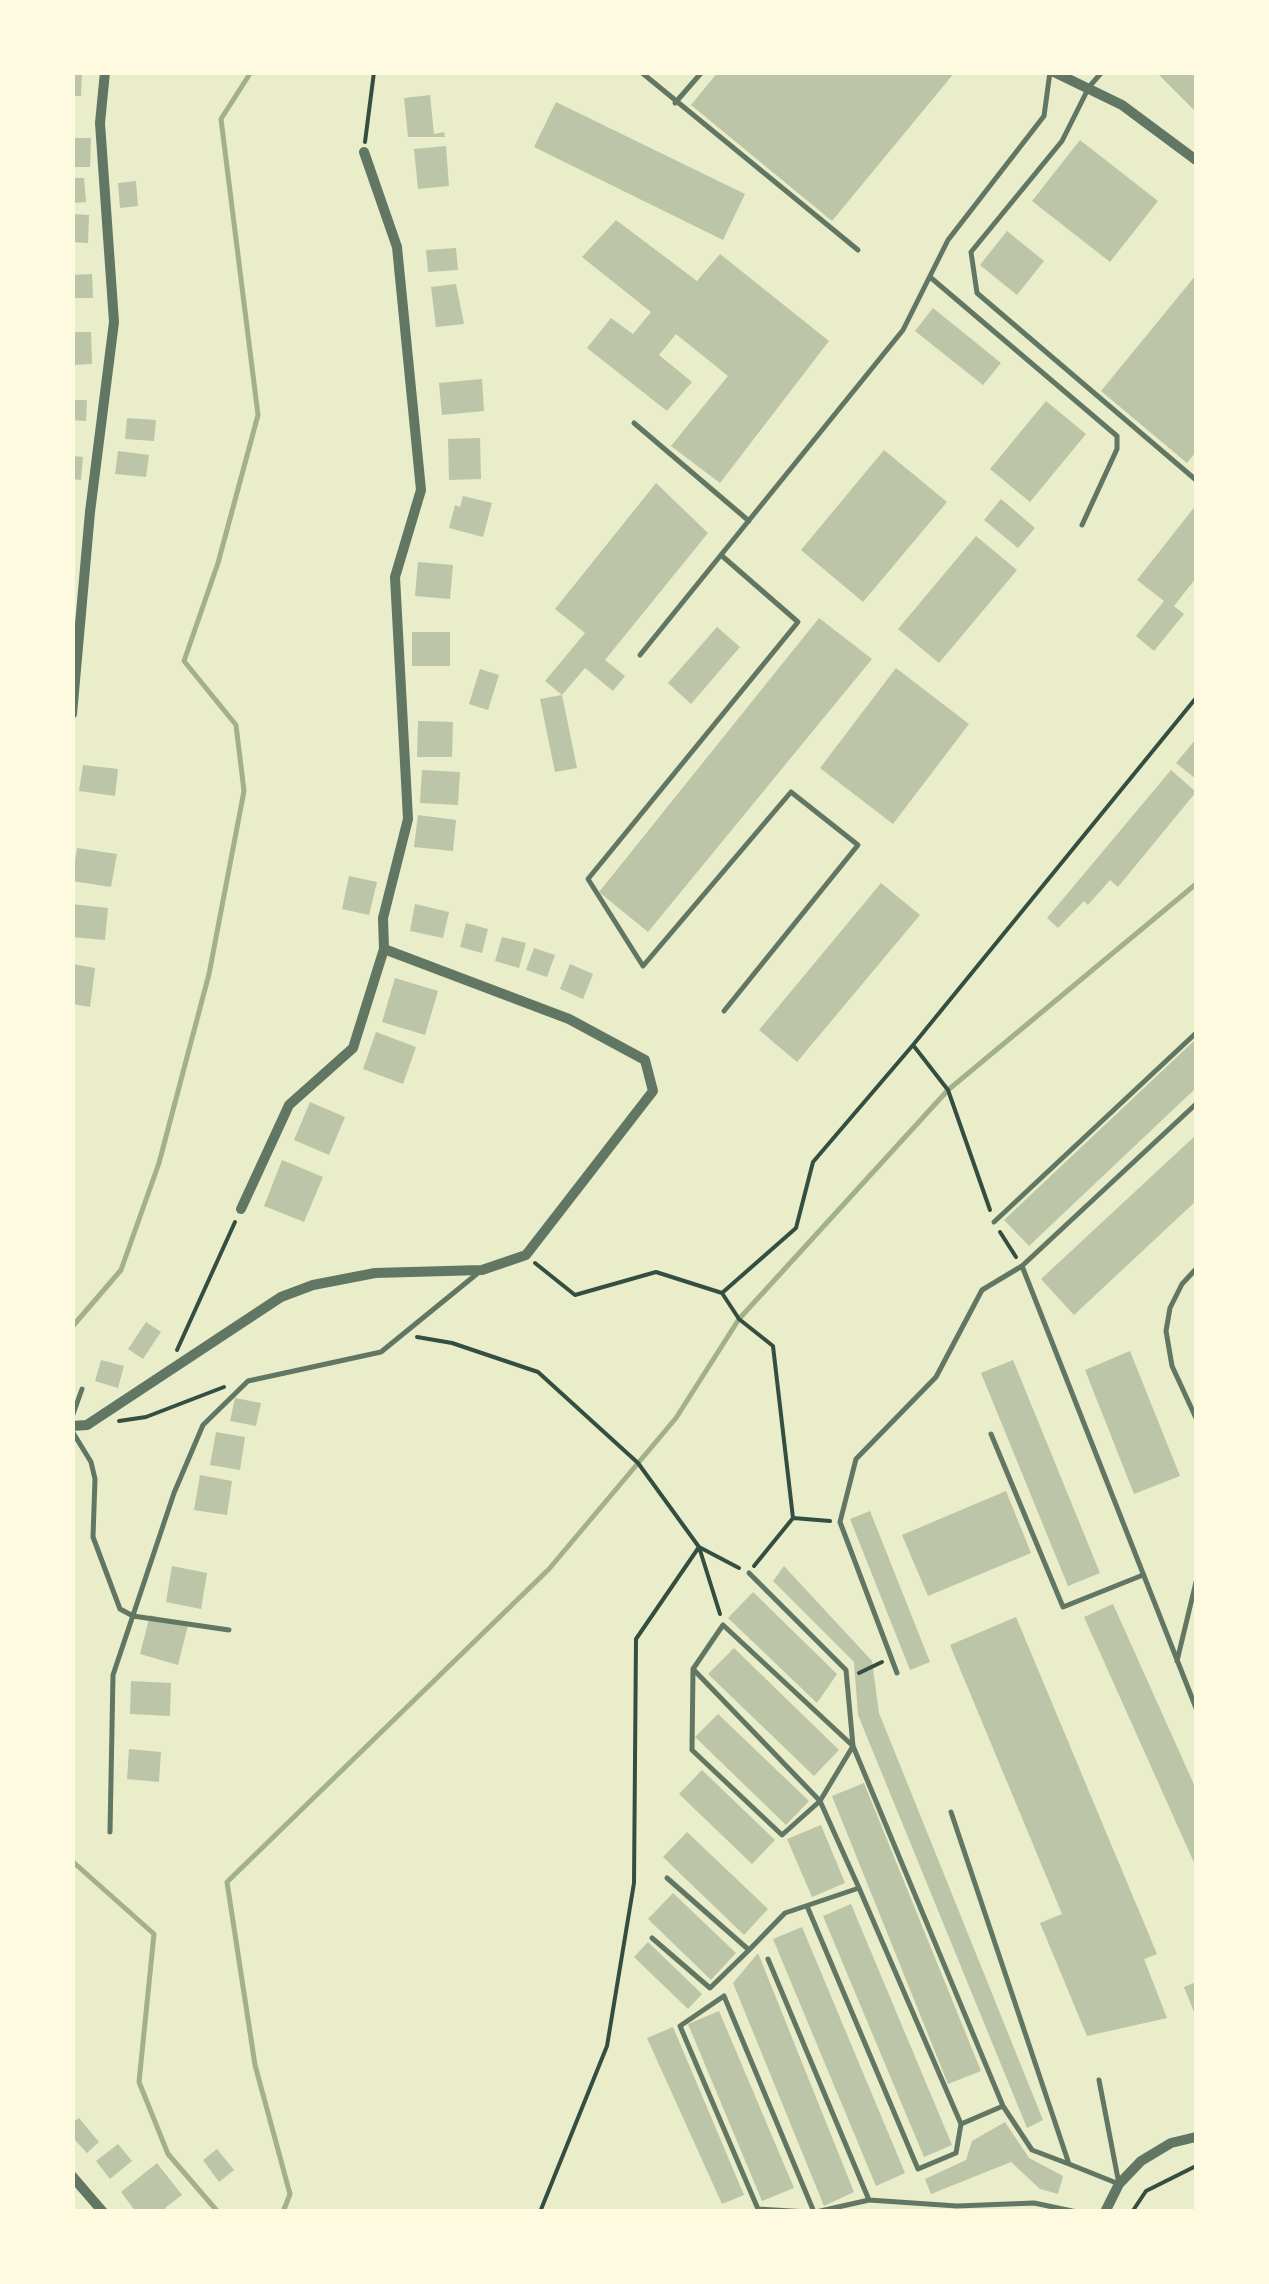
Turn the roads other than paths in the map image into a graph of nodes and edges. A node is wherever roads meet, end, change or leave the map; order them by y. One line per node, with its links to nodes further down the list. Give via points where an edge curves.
1 (105, 72): 18 (street, via 100,122 114,322)
2 (641, 72): 7 (lane)
3 (702, 72): 7 (lane)
4 (1052, 72): 6 (street); 11 (lane, via 1039,125 948,240)
5 (1102, 72): 6 (lane)
6 (1089, 86): 9 (street); 13 (lane, via 1062,141 971,252 977,293)
7 (675, 103): 10 (lane)
8 (364, 152): 19 (street, via 397,247 421,490 395,577 408,819 382,918)
9 (1196, 160)
10 (858, 250)
11 (930, 277): 14 (lane, via 904,330); 15 (lane, via 1117,436 1118,449)
12 (634, 424): 14 (lane)
13 (1196, 480)
14 (749, 521): 16 (lane)
15 (1082, 525)
16 (721, 555): 17 (lane); 20 (lane, via 798,622 588,880 643,966 792,792 858,845)
17 (640, 654)
18 (72, 714)
19 (384, 949): 23 (street, via 353,1048 288,1105); 27 (street, via 569,1018 645,1060 652,1090 526,1255)
20 (724, 1011)
21 (1196, 1032): 24 (lane)
22 (1196, 1104): 25 (lane)
23 (241, 1208)
24 (994, 1222)
25 (1022, 1266): 34 (lane); 40 (lane, via 982,1290 936,1377 856,1459 840,1522)
26 (1196, 1269): 30 (lane, via 1170,1308 1166,1331 1172,1366)
27 (482, 1270): 31 (street, via 375,1273 281,1297); 36 (lane, via 381,1352 248,1381 204,1425)
28 (82, 1389): 29 (lane)
29 (72, 1417)
30 (1196, 1418)
31 (72, 1429): 36 (lane, via 95,1479 93,1537 111,1594)
32 (991, 1434): 34 (lane, via 1063,1607)
33 (749, 1573): 42 (lane, via 846,1670)
34 (1143, 1575): 38 (lane)
35 (1196, 1582): 38 (lane)
36 (133, 1616): 37 (lane); 45 (lane, via 113,1675)
37 (228, 1630)
38 (1177, 1662): 41 (lane)
39 (693, 1669): 42 (lane, via 723,1625); 43 (lane); 43 (lane, via 692,1750 782,1835)
40 (897, 1673)
41 (1196, 1708)
42 (853, 1746): 43 (lane); 53 (lane)
43 (820, 1800): 47 (lane)
44 (951, 1812): 56 (lane)
45 (110, 1832)
46 (667, 1878): 50 (lane)
47 (859, 1888): 48 (lane); 54 (lane)
48 (807, 1906): 50 (lane, via 784,1913); 54 (lane, via 918,2168 956,2153)
49 (652, 1938): 50 (lane, via 710,1988)
50 (749, 1950)
51 (768, 1959): 59 (lane)
52 (1099, 2080): 58 (lane)
53 (1004, 2106): 54 (lane); 56 (lane, via 1032,2150)
54 (960, 2124)
55 (1196, 2137): 58 (street, via 1141,2161)
56 (1069, 2164): 58 (lane)
57 (72, 2176): 60 (street)
58 (1119, 2184): 63 (street)
59 (869, 2200): 61 (lane); 62 (lane, via 1034,2203)
60 (103, 2212)
61 (812, 2212): 61 (lane, via 724,1996 680,2026 758,2209)
62 (1077, 2212)
63 (1104, 2212)

